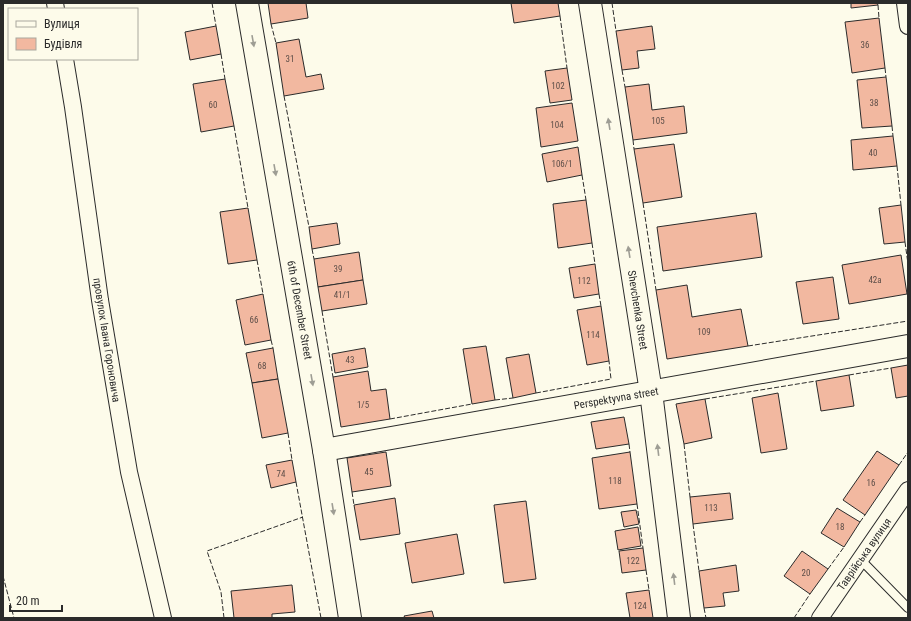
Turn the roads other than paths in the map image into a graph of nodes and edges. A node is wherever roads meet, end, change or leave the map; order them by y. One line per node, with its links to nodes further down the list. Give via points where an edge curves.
1 (247, 3): 8 (street, 6th of December Street, one-way to 8)
2 (590, 3): 7 (street, Shevchenka Street, one-way to 2)
3 (905, 3): 4 (street)
4 (908, 26)
5 (65, 60): 12 (street, провулок Івана Гороновича, via 100,300 129,472)
6 (908, 346): 7 (street, Perspektyvna street)
7 (651, 392): 8 (street, Perspektyvna street); 14 (street, Shevchenka Street, one-way to 7)
8 (324, 450): 13 (street, 6th of December Street, one-way to 13)
9 (908, 490): 10 (street, Таврійська вулиця)
10 (860, 559): 11 (lane); 15 (street, Таврійська вулиця)
11 (908, 608)
12 (163, 618)
13 (350, 618)
14 (679, 618)
15 (820, 618)

